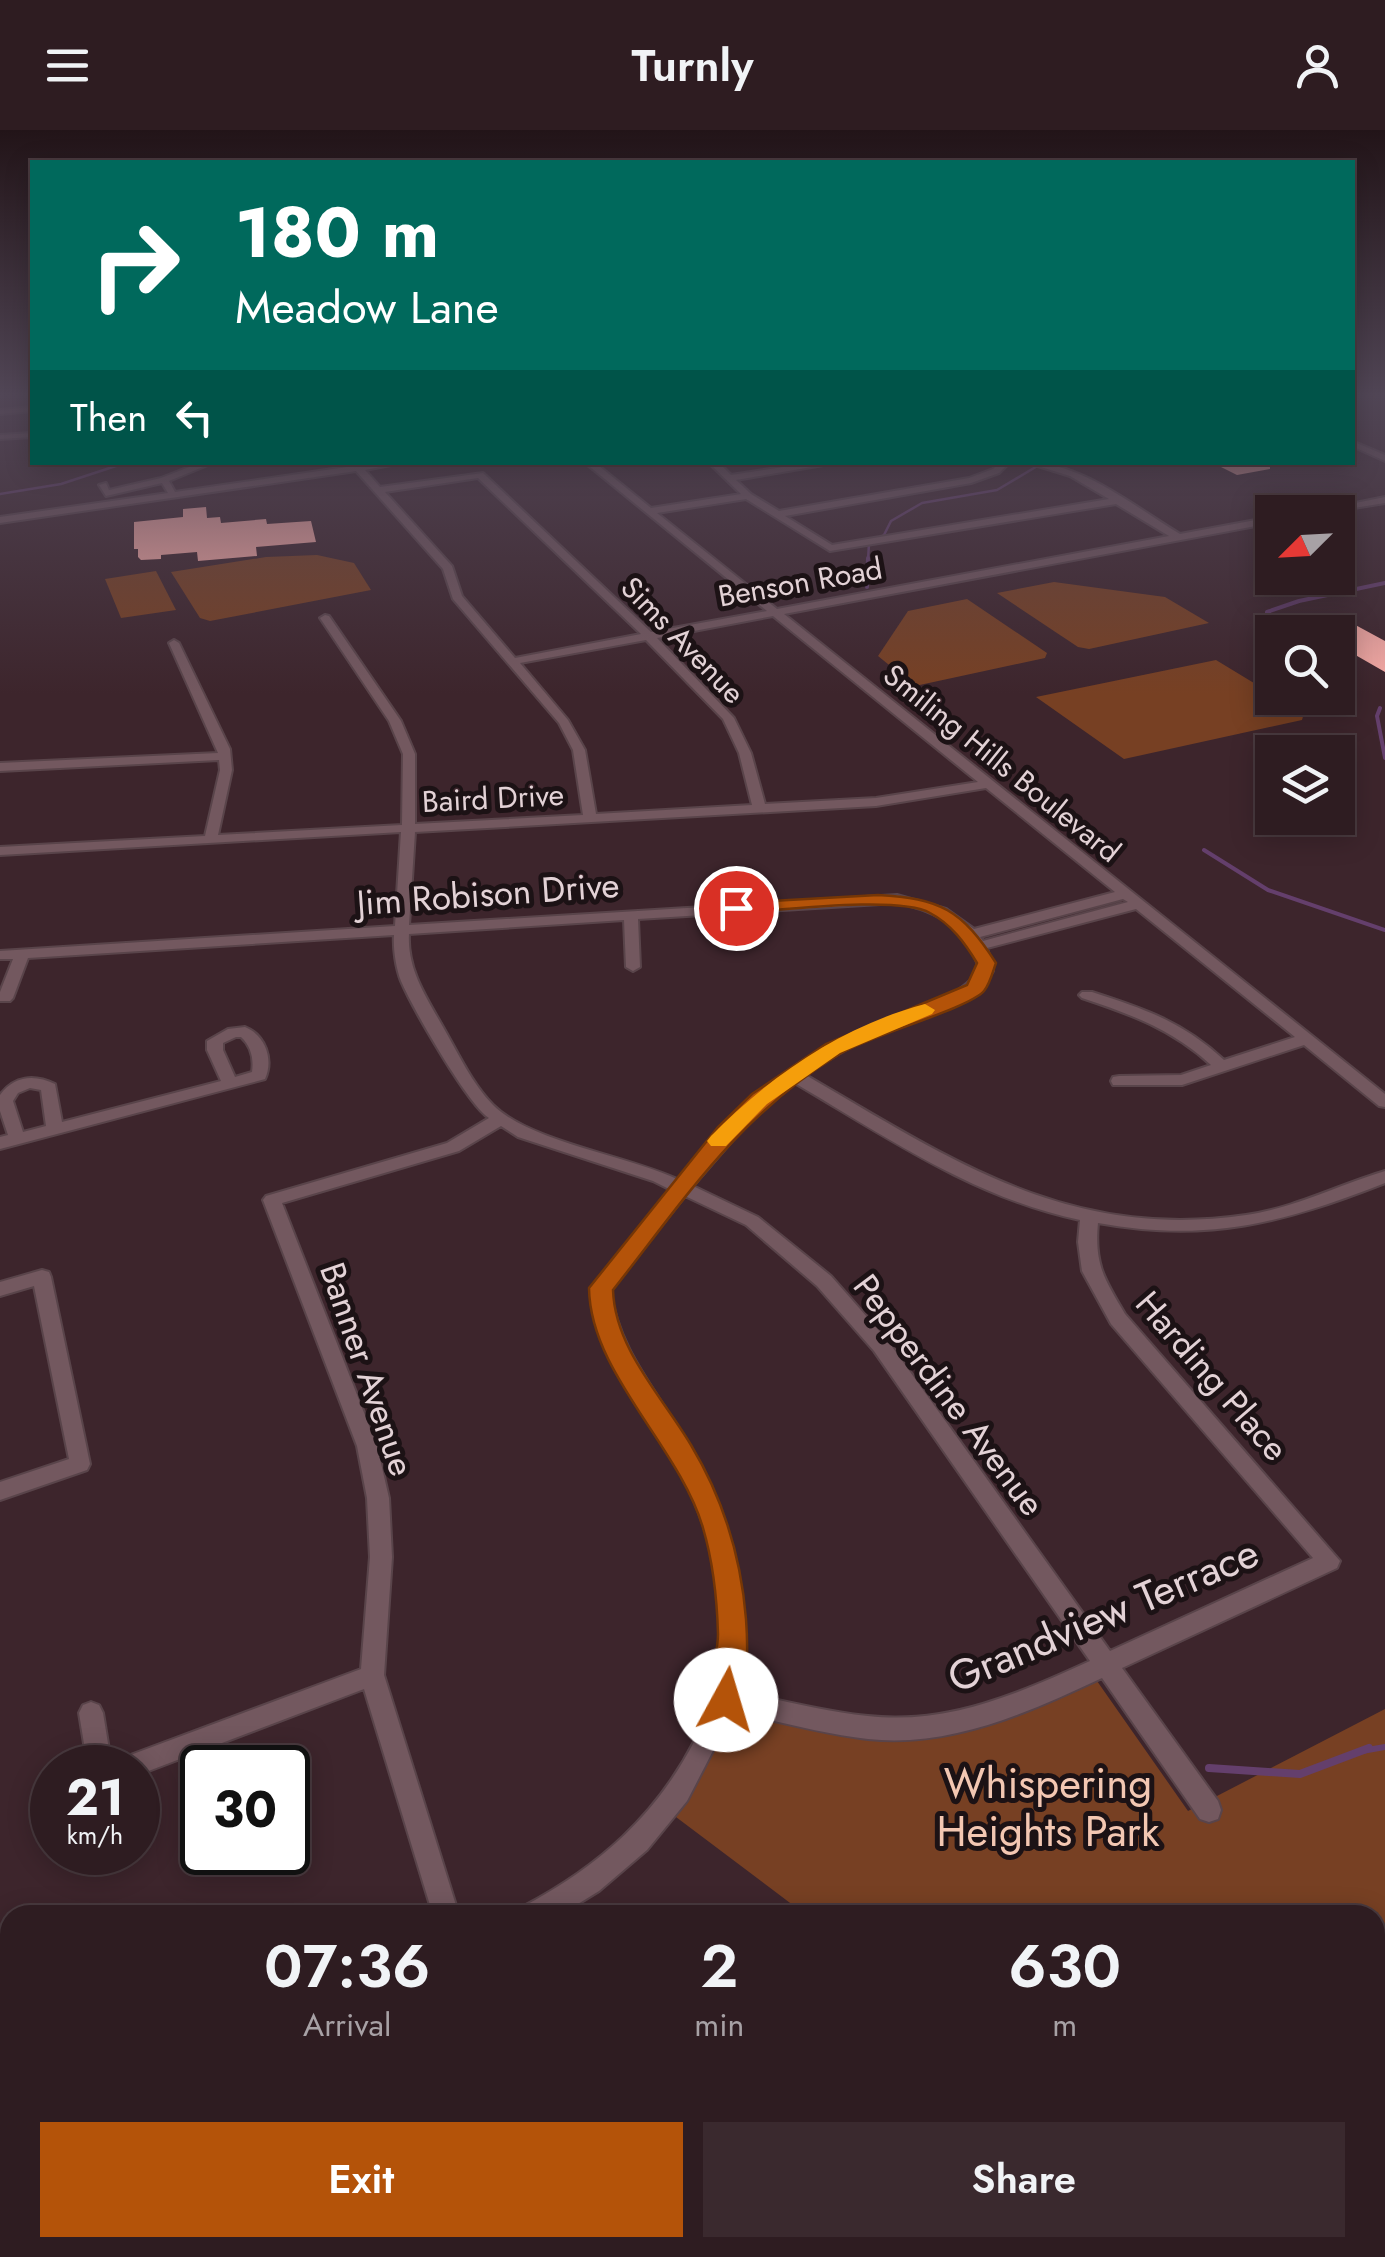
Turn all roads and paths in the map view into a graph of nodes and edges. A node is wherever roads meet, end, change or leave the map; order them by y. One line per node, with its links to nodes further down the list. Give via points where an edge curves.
1 (172, 495): 13 (street)
2 (385, 495): 20 (street, via 448,568 457,597)
3 (501, 495): 18 (street, Sims Avenue)
4 (630, 495): 11 (street, Smiling Hills Boulevard)
5 (884, 495): 12 (street)
6 (1106, 495): 9 (street)
7 (748, 496): 11 (street); 12 (street)
8 (1385, 500): 10 (street)
9 (1115, 501): 12 (street, via 830,548); 15 (street)
10 (1355, 505)
11 (649, 510): 16 (street, Smiling Hills Boulevard)
12 (779, 514)
13 (1, 516)
14 (1255, 523): 15 (street, Benson Road)
15 (1179, 538): 16 (street, Benson Road)
16 (776, 612): 18 (street, Benson Road); 23 (street, Smiling Hills Boulevard)
17 (325, 618): 26 (street, Pepperdine Avenue, via 404,738)
18 (648, 635): 20 (street, Benson Road); 24 (street, Sims Avenue, via 728,718)
19 (174, 643): 21 (street)
20 (514, 661): 25 (street, via 574,737)
21 (225, 756): 22 (street); 27 (street)
22 (0, 767)
23 (988, 784): 24 (street, Baird Drive, via 915,798); 29 (street, Smiling Hills Boulevard)
24 (759, 807): 25 (street, Baird Drive)
25 (590, 818): 26 (street, Baird Drive)
26 (408, 828): 27 (street, Baird Drive); 31 (street, Pepperdine Avenue)
27 (211, 839): 28 (street, Baird Drive)
28 (0, 850)
29 (1131, 899): 32 (street); 38 (street, Smiling Hills Boulevard)
30 (631, 914): 31 (street, Jim Robison Drive); 32 (street, Jim Robison Drive, via 896,900 937,909); 35 (street)
31 (402, 930): 33 (street, Jim Robison Drive); 44 (street, Pepperdine Avenue, via 408,979 479,1100)
32 (974, 940): 40 (street, via 986,971 976,988 833,1049)
33 (23, 954): 34 (street, Jim Robison Drive); 37 (street)
34 (0, 955)
35 (633, 967)
36 (1087, 995): 39 (street, via 1169,1022)
37 (4, 998)
38 (1308, 1038): 39 (street); 43 (street, Smiling Hills Boulevard)
39 (1222, 1066): 41 (street, via 1173,1082)
40 (793, 1075): 48 (street, via 726,1132); 49 (street, via 967,1175)
41 (1119, 1080)
42 (230, 1084): 45 (street)
43 (1385, 1102)
44 (500, 1119): 48 (street, Pepperdine Avenue, via 540,1140); 54 (street, Banner Avenue, via 453,1147 272,1200 366,1446 378,1498)
45 (55, 1129): 46 (street); 46 (street, via 49,1088 23,1084 5,1101)
46 (8, 1141)
47 (1385, 1177): 49 (street, via 1304,1208 1246,1221 1171,1225)
48 (682, 1187): 53 (street, Pepperdine Avenue, via 752,1221 847,1307); 55 (street, via 601,1288 602,1316 683,1454 716,1525 733,1638)
49 (1090, 1214): 52 (street, Harding Place, via 1092,1270 1118,1320)
50 (0, 1289): 51 (street, via 42,1278 80,1464)
51 (0, 1491)
52 (1330, 1561): 53 (street, Grandview Terrace)
53 (1104, 1664): 55 (street, Grandview Terrace, via 1000,1710 936,1727 870,1728); 59 (street, Pepperdine Avenue)
54 (372, 1676): 58 (street); 60 (street, Banner Avenue)
55 (726, 1700): 61 (street, via 668,1810 626,1854)
56 (91, 1713): 57 (street)
57 (96, 1745)
58 (160, 1755)
59 (1209, 1810)
60 (443, 1905)
61 (550, 1905)

